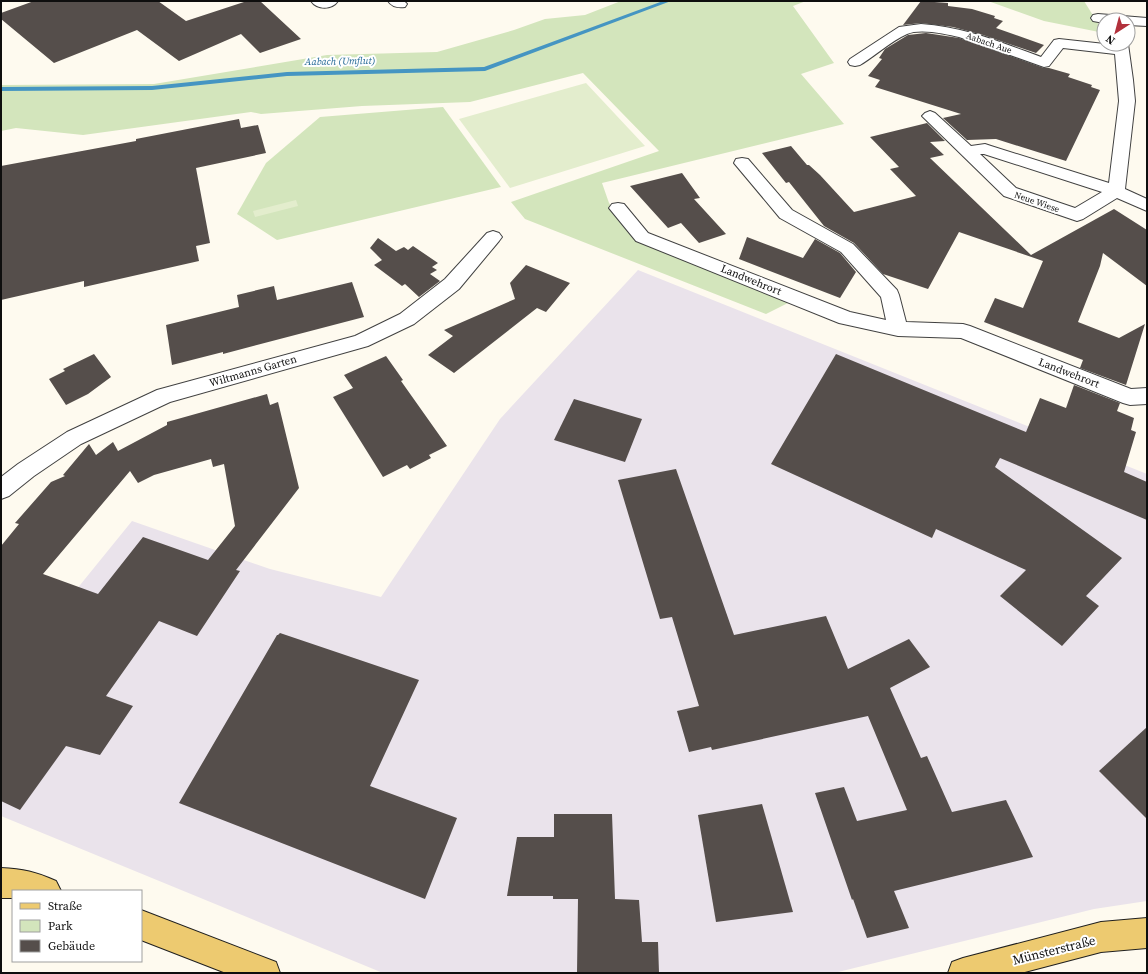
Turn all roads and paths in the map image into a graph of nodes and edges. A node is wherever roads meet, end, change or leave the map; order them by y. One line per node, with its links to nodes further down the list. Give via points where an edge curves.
1 (318, 1): 2 (street, via 323,4)
2 (331, 1)
3 (1136, 21): 4 (street)
4 (1147, 22)
5 (1096, 45): 7 (street, Aabach Aue, via 1060,43 1044,63 963,34 921,28 904,30)
6 (1122, 52): 11 (street, via 1127,101)
7 (856, 62)
8 (930, 116): 9 (street, Neue Wiese)
9 (968, 151): 11 (street, via 985,149); 11 (street, Neue Wiese, via 1010,192 1076,215)
10 (742, 163): 15 (street, via 786,214 847,248 890,295)
11 (1116, 191): 12 (street)
12 (1147, 206)
13 (618, 208): 15 (street, Landwehrort, via 642,237 846,318)
14 (493, 237): 17 (street, Wiltmanns Garten, via 452,284 407,319 361,341 164,396 74,438)
15 (898, 329): 16 (street, Landwehrort, via 963,331 1130,397)
16 (1147, 396)
17 (1, 490)
18 (1, 883): 19 (main road, via 25,884)
19 (43, 890)
20 (142, 925): 22 (main road)
21 (1147, 933): 23 (main road, Münsterstraße, via 1102,938)
22 (264, 973)
23 (963, 973)

